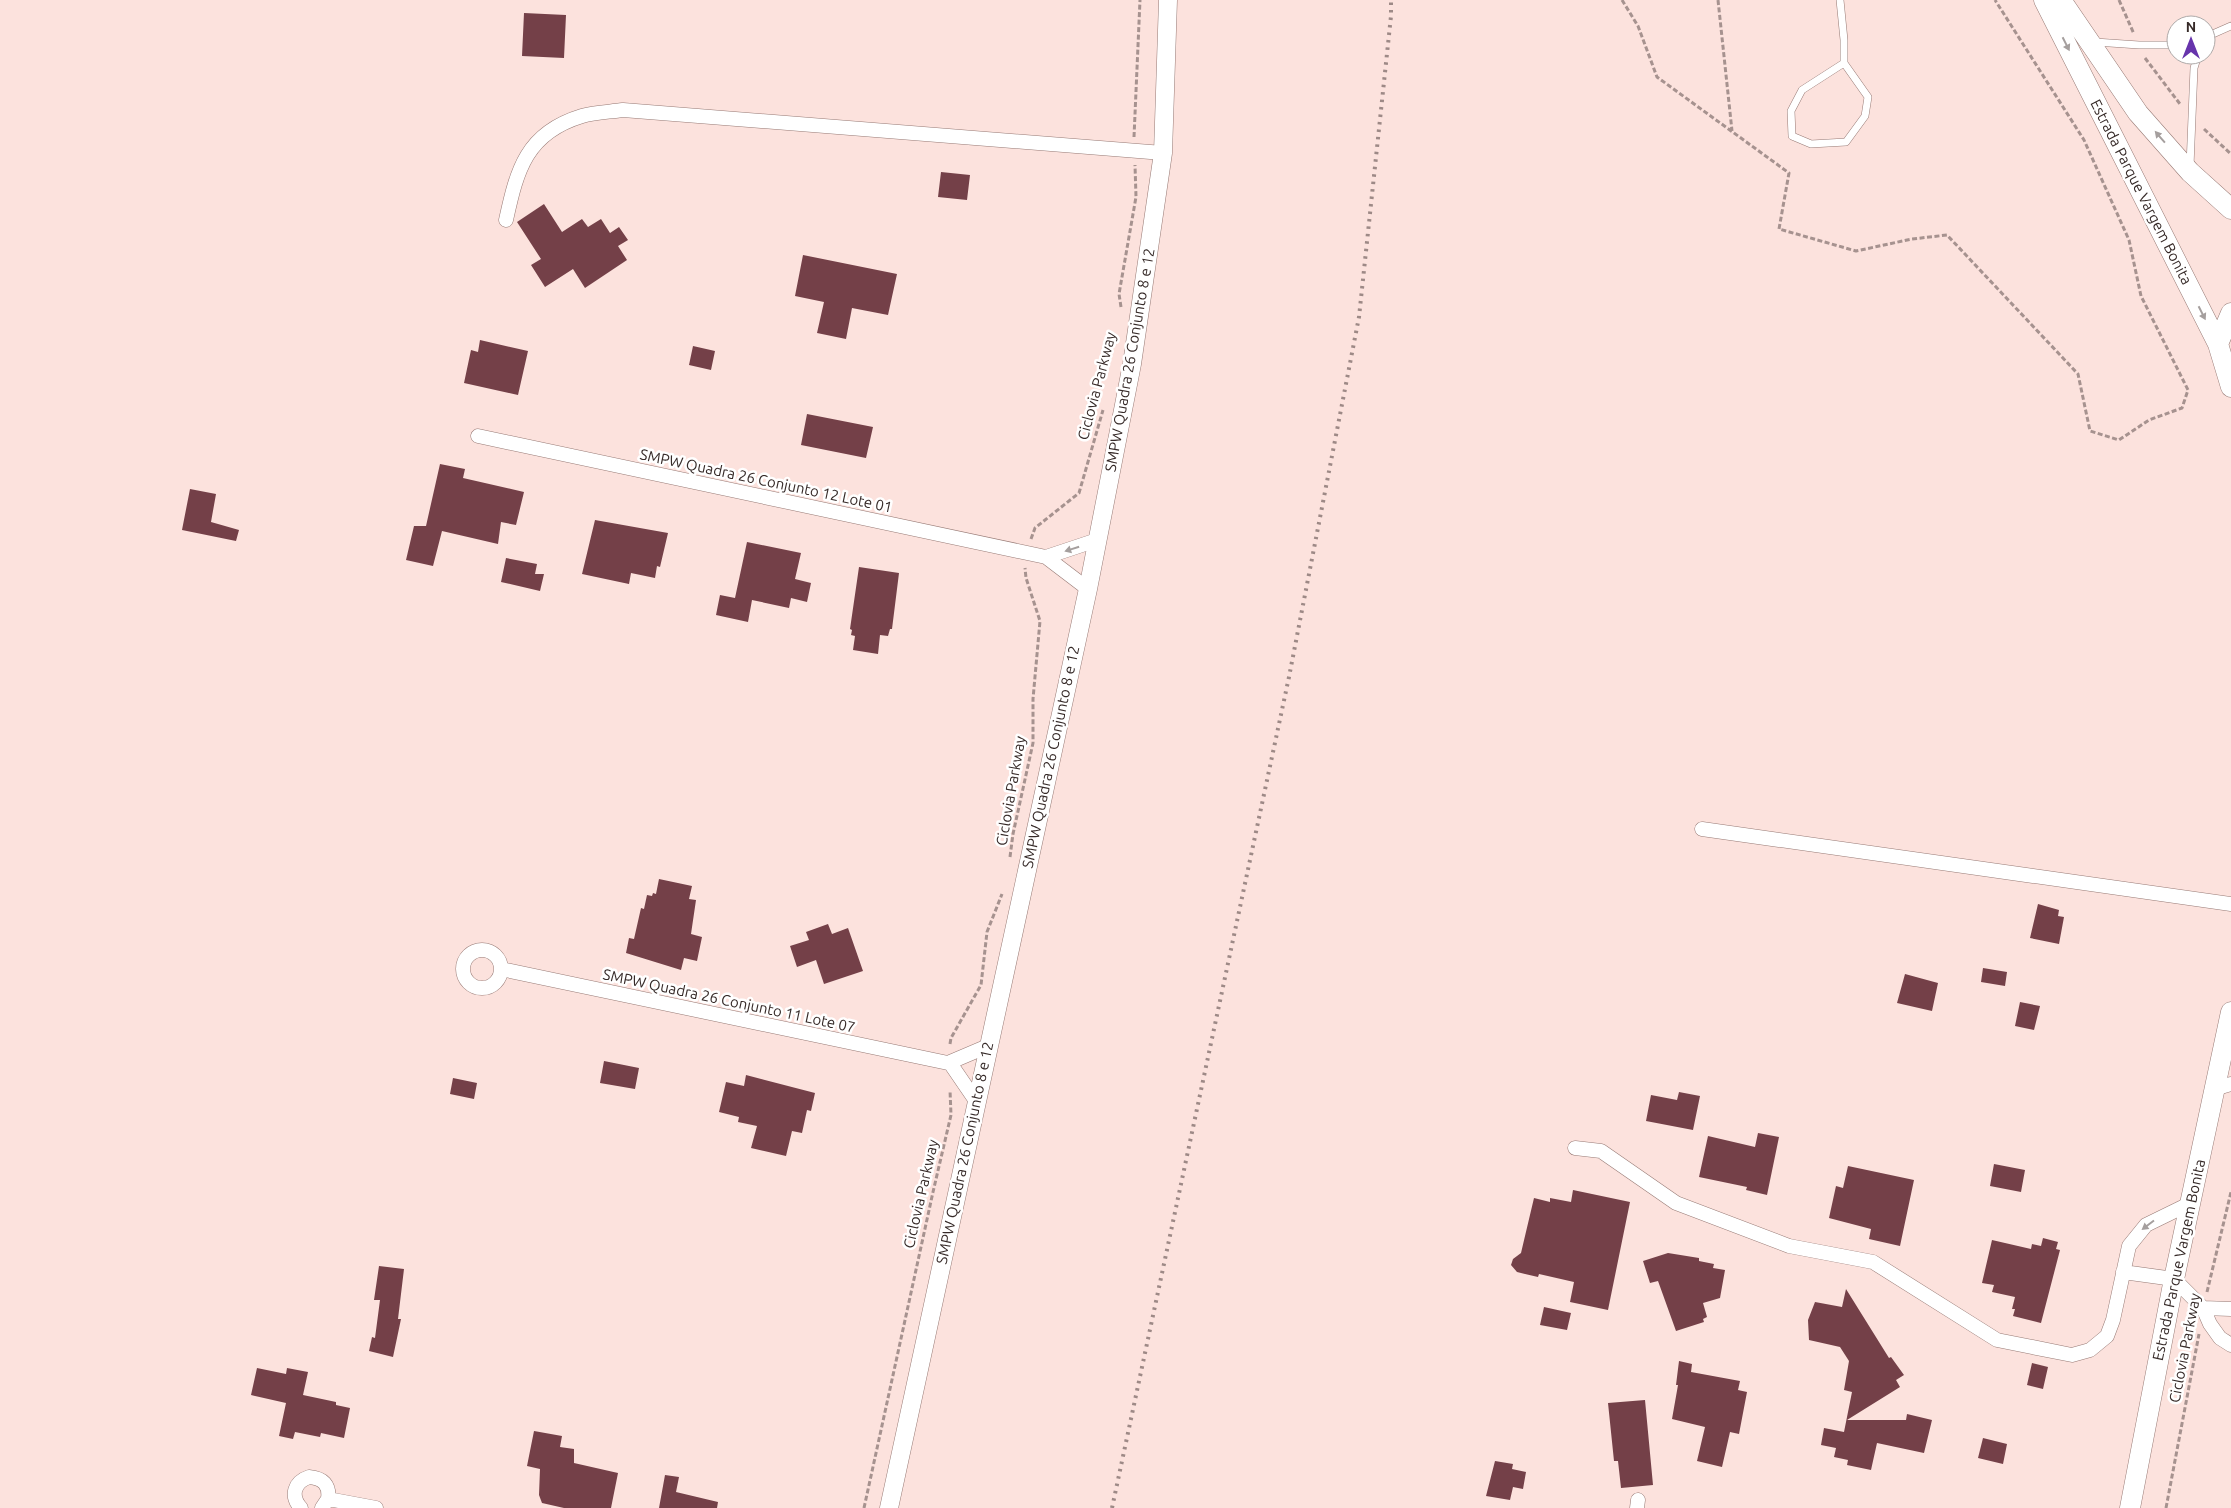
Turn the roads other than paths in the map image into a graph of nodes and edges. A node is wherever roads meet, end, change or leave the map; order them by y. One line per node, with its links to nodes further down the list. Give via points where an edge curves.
1 (1168, 0): 11 (street, SMPW Quadra 26 Conjunto 8 e 12)
2 (1840, 0): 9 (lane)
3 (2044, 0): 16 (main road, Estrada Parque Vargem Bonita, one-way to 16)
4 (2061, 0): 7 (main road, Estrada Parque Vargem Bonita)
5 (2231, 26): 6 (lane)
6 (2216, 34)
7 (2090, 42): 8 (lane); 12 (main road, Estrada Parque Vargem Bonita, one-way to 7, via 2138,113)
8 (2166, 45)
9 (1844, 63): 9 (lane, via 1868,97 1865,116 1846,142 1811,144 1792,136 1791,110 1802,90)
10 (2195, 65): 12 (lane)
11 (1163, 153): 14 (street, via 623,110 583,115 541,136 515,180); 19 (street, SMPW Quadra 26 Conjunto 8 e 12, via 1132,364)
12 (2190, 172): 13 (main road, Estrada Parque Vargem Bonita)
13 (2231, 208)
14 (506, 220)
15 (2231, 313): 16 (main road)
16 (2218, 344): 17 (main road, Estrada Parque Vargem Bonita)
17 (2231, 387)
18 (478, 436): 20 (street, SMPW Quadra 26 Conjunto 12 Lote 01)
19 (1097, 540): 20 (street, SMPW Quadra 26 Conjunto 12 Lote 01, one-way to 20); 21 (street, SMPW Quadra 26 Conjunto 8 e 12)
20 (1046, 557): 21 (street, SMPW Quadra 26 Conjunto 12 Lote 01)
21 (1088, 588): 26 (street, SMPW Quadra 26 Conjunto 8 e 12)
22 (1702, 829): 23 (street)
23 (2231, 904)
24 (501, 969): 27 (street, SMPW Quadra 26 Conjunto 11 Lote 07)
25 (2230, 1020): 28 (main road, Estrada Parque Vargem Bonita)
26 (988, 1046): 27 (street); 29 (street, SMPW Quadra 26 Conjunto 8 e 12)
27 (949, 1063): 29 (street)
28 (2222, 1086): 31 (main road, Estrada Parque Vargem Bonita)
29 (976, 1101): 40 (street, SMPW Quadra 26 Conjunto 8 e 12)
30 (1575, 1148): 32 (street, via 1601,1151 1676,1203 1789,1246 1873,1262 1998,1340 2072,1355 2090,1350 2107,1336)
31 (2191, 1203): 32 (street, one-way to 32, via 2146,1225 2129,1246); 33 (main road, Estrada Parque Vargem Bonita)
32 (2122, 1272): 33 (street)
33 (2174, 1279): 34 (street); 41 (main road, Estrada Parque Vargem Bonita)
34 (2204, 1308): 35 (street); 36 (street, via 2220,1338)
35 (2231, 1309)
36 (2231, 1345)
37 (325, 1503): 38 (street, via 329,1492 322,1480 309,1477 298,1483 295,1490 294,1496); 39 (street)
38 (301, 1508)
39 (376, 1508)
40 (889, 1508)
41 (2130, 1508)

